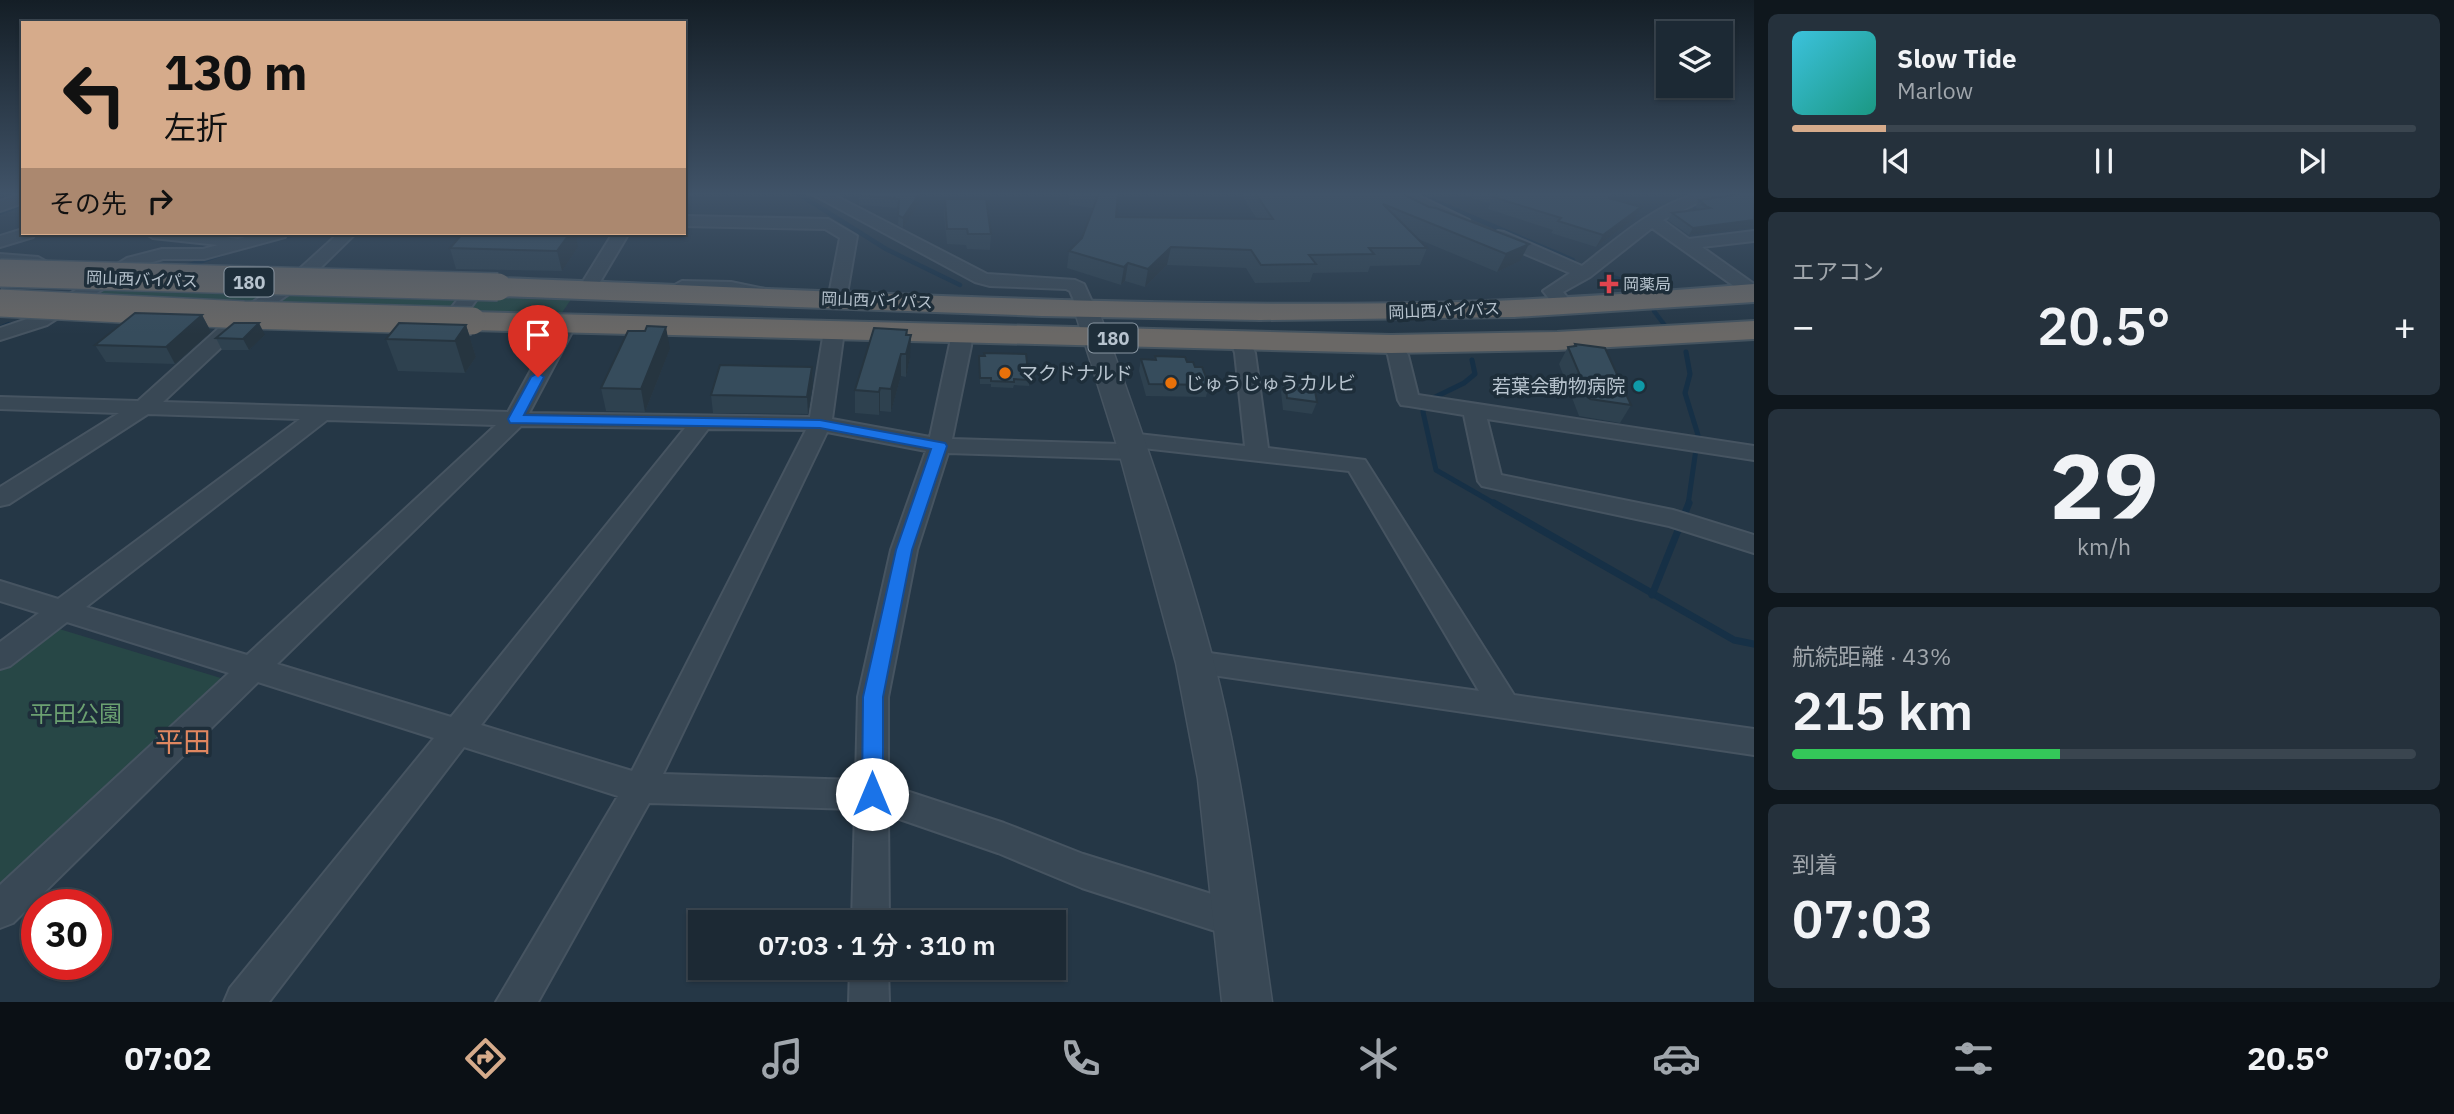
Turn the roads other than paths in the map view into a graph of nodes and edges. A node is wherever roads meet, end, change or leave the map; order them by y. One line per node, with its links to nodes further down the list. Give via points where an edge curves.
1 (215, 240): 11 (street)
2 (256, 240): 11 (street)
3 (341, 240): 17 (street)
4 (617, 240): 18 (street)
5 (848, 240): 22 (street)
6 (907, 240): 27 (street, via 990,281 1078,288)
7 (1507, 240): 16 (street)
8 (1627, 240): 16 (street)
9 (1680, 240): 12 (street)
10 (1722, 240): 12 (street)
11 (245, 243): 15 (street, via 193,256 149,256)
12 (1686, 244): 20 (street)
13 (0, 259): 15 (street)
14 (0, 272): 19 (highway, 岡山西バイパス / 180, bridge, via 141,279)
15 (118, 272): 17 (street); 25 (street)
16 (1584, 273): 23 (street, via 1552,291)
17 (301, 277): 19 (street); 26 (street)
18 (591, 283): 19 (street); 21 (street, via 731,287)
19 (489, 284): 21 (highway, 岡山西バイパス / 180); 28 (street)
20 (1754, 293): 23 (highway, 岡山西バイパス / 180)
21 (772, 296): 22 (highway, 岡山西バイパス / 180)
22 (837, 299): 27 (highway, 岡山西バイパス / 180)
23 (1566, 307): 27 (highway, 岡山西バイパス / 180)
24 (4, 312): 25 (street); 28 (highway, 岡山西バイパス / 180, bridge, via 244,315)
25 (49, 316): 26 (street); 33 (street)
26 (237, 322): 28 (street); 38 (street)
27 (1090, 322): 34 (highway, 岡山西バイパス / 180); 35 (highway, 岡山西バイパス / 180); 45 (street)
28 (459, 325): 29 (highway, 岡山西バイパス / 180); 32 (street)
29 (773, 329): 31 (highway, 岡山西バイパス / 180); 32 (street, via 719,334)
30 (1754, 330): 36 (highway, 岡山西バイパス / 180)
31 (834, 331): 34 (highway, 岡山西バイパス / 180); 43 (street)
32 (562, 332): 41 (street)
33 (0, 334)
34 (962, 334): 44 (street)
35 (1241, 341): 36 (highway, 岡山西バイパス / 180); 47 (street)
36 (1391, 344): 39 (street, via 1409,400)
37 (0, 403): 38 (street)
38 (143, 408): 40 (street); 48 (street)
39 (1474, 410): 46 (street); 49 (street, via 1490,481 1683,521)
40 (323, 412): 41 (street); 51 (street)
41 (515, 419): 42 (street); 54 (street)
42 (701, 423): 43 (street); 56 (street)
43 (820, 424): 44 (street); 58 (street)
44 (939, 446): 45 (street); 59 (street, via 904,550 873,697)
45 (1131, 446): 47 (street); 53 (street)
46 (1754, 453)
47 (1257, 454): 55 (street, via 1357,465)
48 (0, 498)
49 (1754, 544)
50 (0, 591): 51 (street)
51 (62, 610): 52 (street); 54 (street)
52 (0, 658)
53 (1195, 663): 55 (street); 62 (street, via 1219,779)
54 (251, 670): 56 (street); 60 (street)
55 (1504, 706): 57 (street)
56 (457, 731): 58 (street); 64 (street)
57 (1754, 742)
58 (640, 788): 59 (street); 65 (street)
59 (872, 794): 61 (street); 62 (street)
60 (0, 910)
61 (870, 910)
62 (1237, 920): 67 (street)
63 (869, 980): 66 (street)
64 (244, 1002)
65 (516, 1002)
66 (869, 1002)
67 (1247, 1002)

